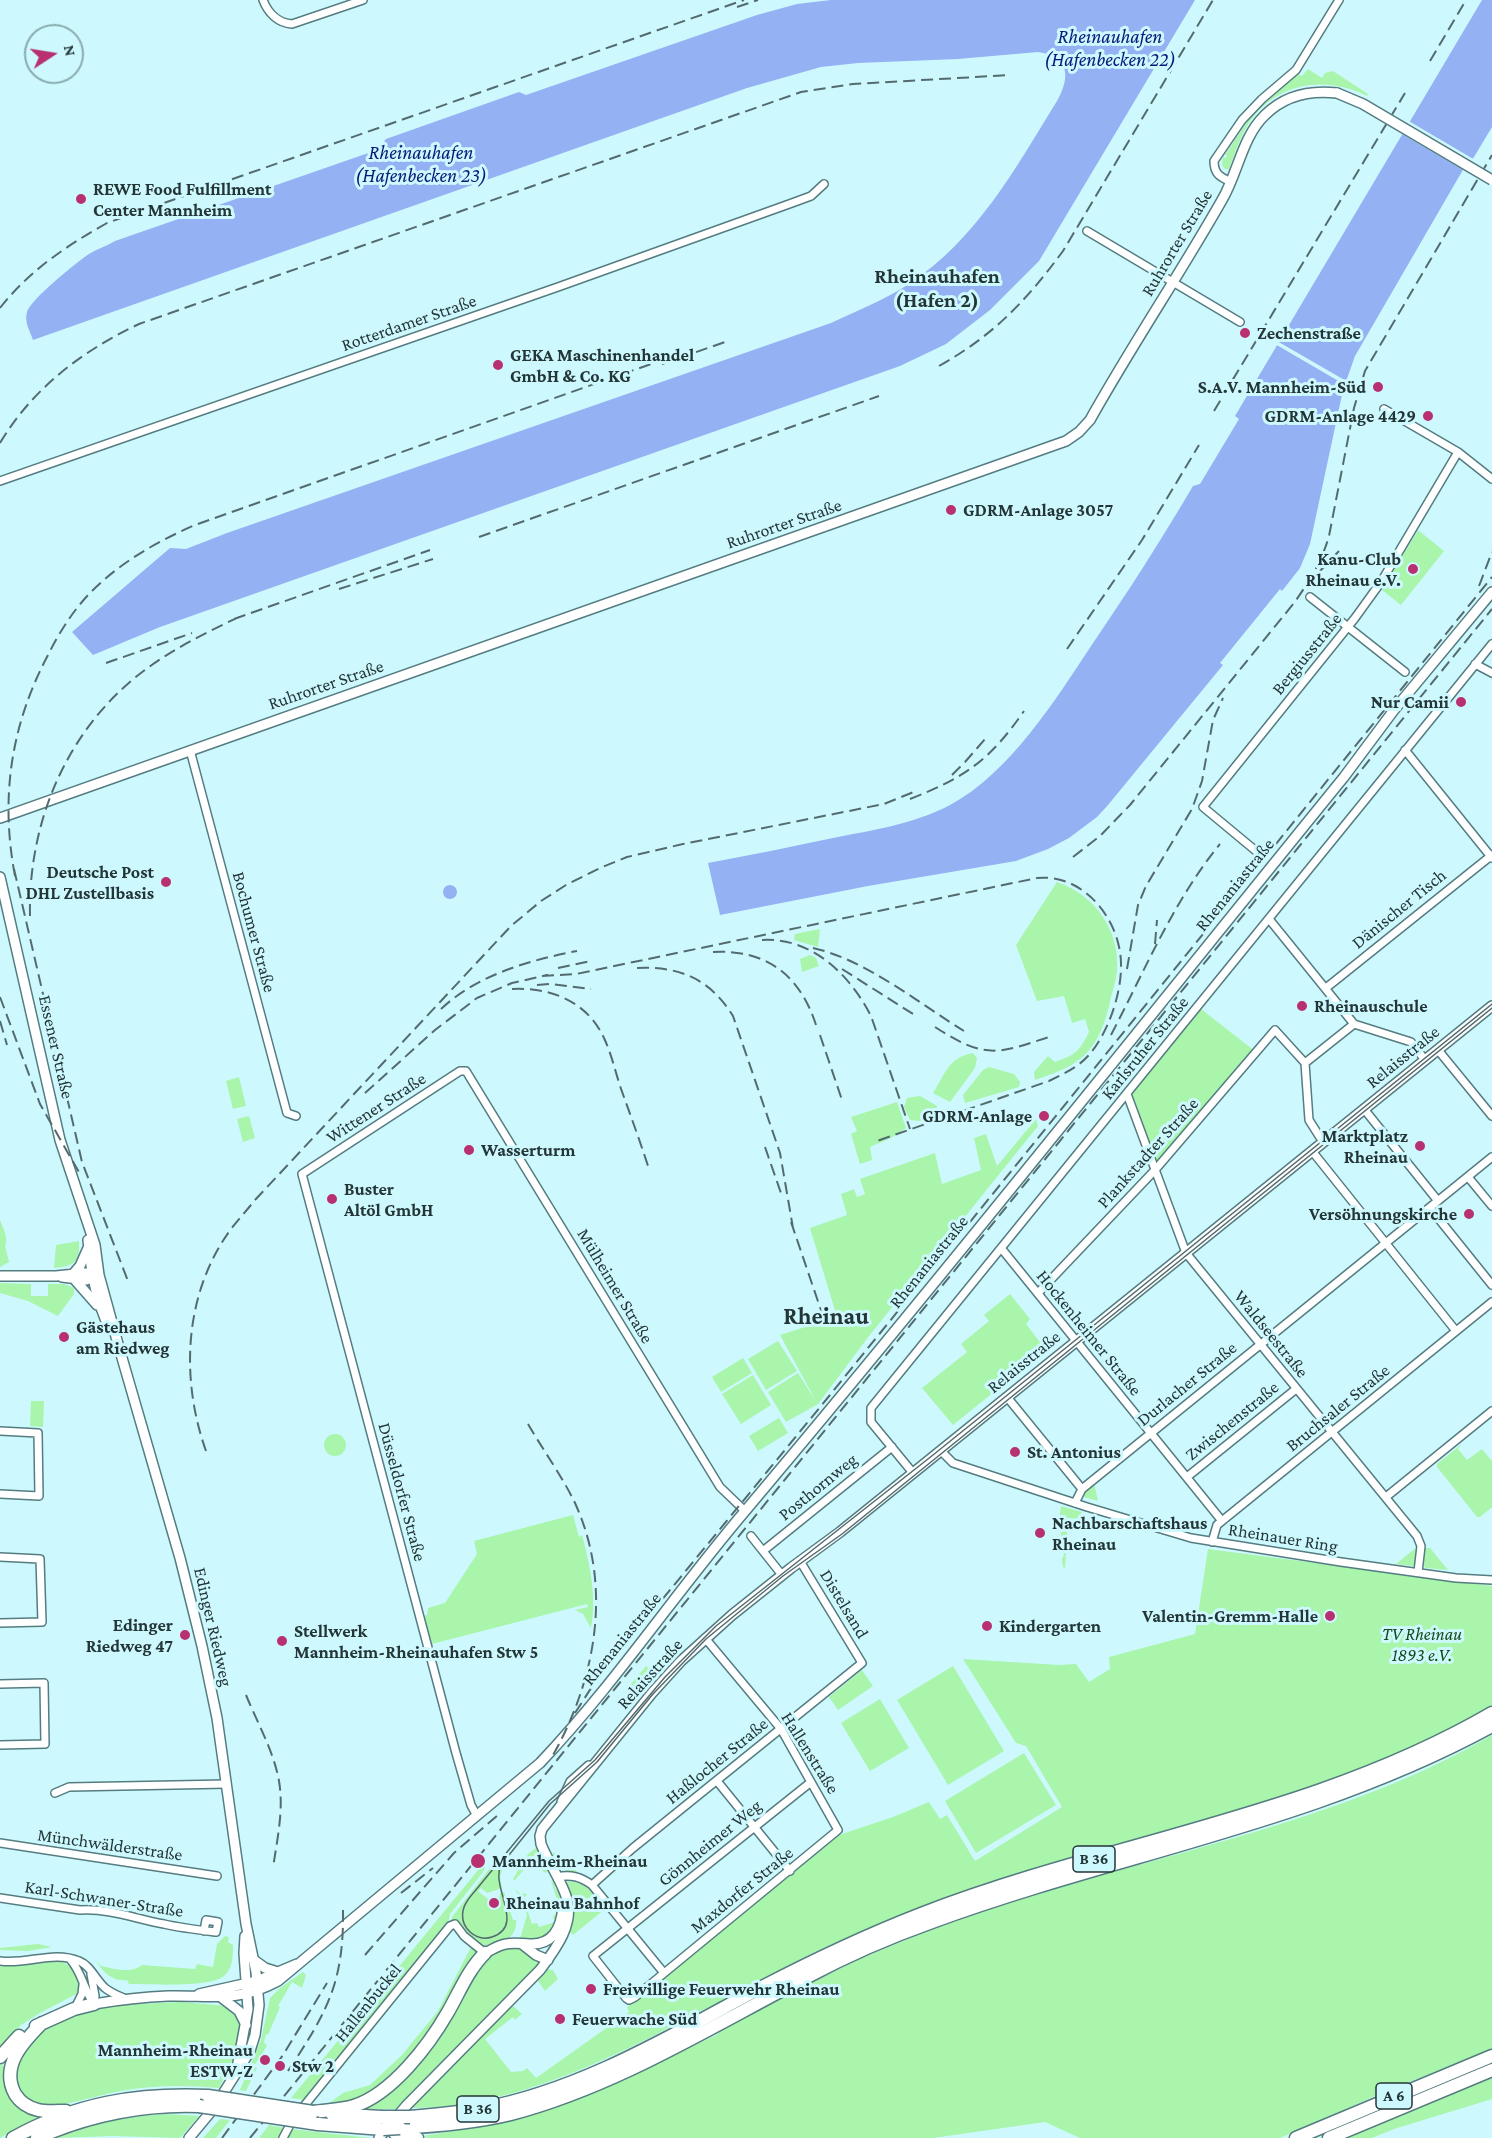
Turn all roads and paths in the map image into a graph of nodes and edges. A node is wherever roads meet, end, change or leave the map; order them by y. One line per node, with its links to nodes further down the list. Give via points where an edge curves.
1 (263, 0): 2 (street, via 275,18 292,24)
2 (363, 0)
3 (1339, 0): 5 (street, Ruhrorter Straße, via 1300,65 1242,120 1214,161 1217,175)
4 (1492, 180): 5 (street, bridge, via 1364,104 1337,93 1318,92 1303,94 1273,108 1252,131)
5 (1231, 182): 8 (street, Ruhrorter Straße)
6 (824, 184): 13 (street, Rotterdamer Straße, via 811,196 792,203)
7 (1087, 231): 8 (street)
8 (1174, 282): 9 (street); 21 (street, Ruhrorter Straße, via 1090,420 1066,441 660,589)
9 (1240, 322)
10 (1384, 409): 11 (street)
11 (1458, 452): 12 (street); 16 (street, Bergiusstraße, via 1381,582)
12 (1492, 479)
13 (0, 481)
14 (1492, 592): 78 (street, Rhenaniastraße)
15 (1310, 597): 16 (street)
16 (1348, 627): 19 (street); 24 (street, Bergiusstraße, via 1203,807)
17 (1492, 644): 18 (street, Karlsruher Straße)
18 (1475, 664): 20 (street); 22 (street, Karlsruher Straße)
19 (1405, 672)
20 (1492, 673)
21 (190, 750): 23 (street, Ruhrorter Straße); 37 (street, Bochumer Straße, via 287,1113)
22 (1405, 750): 25 (street); 27 (street, Karlsruher Straße)
23 (0, 818)
24 (1256, 851)
25 (1491, 856): 28 (street, Dänischer Tisch)
26 (0, 877): 48 (street, Essener Straße, via 60,1140)
27 (1269, 919): 28 (street); 35 (street, Karlsruher Straße)
28 (1326, 988): 30 (street)
29 (1492, 1006): 31 (street, Relaisstraße)
30 (1354, 1024): 32 (street, via 1411,1042); 33 (street)
31 (1438, 1050): 32 (street, Relaisstraße); 38 (street)
32 (1425, 1060): 36 (street, Relaisstraße, via 1389,1095)
33 (1305, 1063): 39 (street, via 1309,1120); 42 (street, Plankstadter Straße, via 1275,1030)
34 (466, 1071): 43 (street, Wittener Straße, via 460,1071); 78 (street, Mülheimer Straße, via 720,1487)
35 (1127, 1094): 42 (street, Waldseestraße); 51 (street, Karlsruher Straße)
36 (1364, 1109): 39 (street, Relaisstraße); 45 (street)
37 (296, 1116)
38 (1492, 1116)
39 (1323, 1142): 40 (street, Relaisstraße)
40 (1312, 1152): 49 (street); 52 (street, Relaisstraße)
41 (1492, 1157): 44 (street, Durlacher Straße)
42 (1155, 1170): 52 (street, Waldseestraße); 57 (street, Plankstadter Straße)
43 (302, 1174): 100 (street, Düsseldorfer Straße, via 456,1753)
44 (1468, 1177): 45 (street, Durlacher Straße); 46 (street)
45 (1438, 1201): 47 (street, Durlacher Straße)
46 (1492, 1206)
47 (1430, 1208): 49 (street, Durlacher Straße); 56 (street)
48 (87, 1222): 50 (street, Essener Straße); 53 (street, Essener Straße, via 94,1245)
49 (1386, 1243): 60 (street); 63 (street, Durlacher Straße)
50 (89, 1246): 53 (street, Essener Straße); 55 (street)
51 (1001, 1248): 57 (street, Hockenheimer Straße); 70 (street, Karlsruher Straße, via 871,1408 871,1422)
52 (1186, 1253): 61 (street, Relaisstraße); 63 (street, Waldseestraße)
53 (94, 1275): 55 (street); 59 (street, Edinger Riedweg); 62 (street, Edinger Riedweg)
54 (0, 1276): 55 (street)
55 (75, 1276): 59 (street)
56 (1492, 1285)
57 (1038, 1293): 61 (street, Hockenheimer Straße)
58 (1492, 1302): 60 (street, Bruchsaler Straße)
59 (101, 1310): 62 (street, Edinger Riedweg)
60 (1456, 1331): 68 (street, Bruchsaler Straße)
61 (1076, 1341): 65 (street, Relaisstraße); 69 (street, Hockenheimer Straße)
62 (118, 1344): 98 (street, Edinger Riedweg, via 198,1628)
63 (1260, 1345): 64 (street, Waldseestraße); 69 (street, Durlacher Straße)
64 (1296, 1389): 68 (street, Waldseestraße); 73 (street, Zwischenstraße)
65 (1007, 1397): 71 (street, Relaisstraße); 74 (street)
66 (1492, 1411): 76 (street)
67 (0, 1431): 75 (street, via 38,1433 39,1496)
68 (1332, 1431): 76 (street, Waldseestraße); 79 (street, Bruchsaler Straße)
69 (1151, 1433): 73 (street, Hockenheimer Straße); 74 (street, Durlacher Straße)
70 (892, 1447): 72 (street, Karlsruher Straße); 82 (street, Posthornweg)
71 (941, 1451): 72 (street, Relaisstraße); 77 (street, Rheinauer Ring, via 953,1463)
72 (913, 1473): 84 (street, Relaisstraße)
73 (1187, 1477): 79 (street, Hockenheimer Straße)
74 (1082, 1489): 77 (street, Durlacher Straße)
75 (0, 1494)
76 (1386, 1497): 85 (street, Waldseestraße, via 1419,1540)
77 (1075, 1503): 81 (street, Rheinauer Ring)
78 (744, 1511): 100 (street, Rhenaniastraße, via 563,1738 540,1763)
79 (1222, 1521): 81 (street, Bruchsaler Straße)
80 (751, 1536): 82 (street)
81 (1212, 1542): 85 (street, Rheinauer Ring)
82 (763, 1551): 86 (street)
83 (0, 1557): 88 (street, via 40,1559 42,1622)
84 (800, 1561): 86 (street, Relaisstraße); 90 (street, Distelsand)
85 (1419, 1572): 87 (street, Rheinauer Ring)
86 (782, 1575): 89 (street, Relaisstraße)
87 (1492, 1580)
88 (0, 1623)
89 (705, 1638): 94 (street, Hallenstraße); 106 (street, Relaisstraße, via 596,1762 571,1782 562,1802 544,1825 540,1836 543,1849)
90 (862, 1663): 94 (street, Haßlocher Straße)
91 (0, 1684): 95 (street, via 44,1683 45,1743)
92 (1492, 1713): 137 (highway, B 36, via 1398,1760 1317,1792 924,1913 823,1956)
93 (1492, 1726): 137 (highway, B 36, via 1408,1768 1327,1800 932,1922)
94 (781, 1729): 96 (street, Haßlocher Straße); 97 (street, Hallenstraße)
95 (0, 1745)
96 (717, 1780): 101 (street); 107 (street, Haßlocher Straße)
97 (811, 1782): 101 (street, Gönnheimer Weg); 102 (street, Hallenstraße)
98 (227, 1784): 99 (street, via 69,1787); 110 (street, Edinger Riedweg)
99 (55, 1793)
100 (477, 1816): 122 (street, Rhenaniastraße)
101 (754, 1827): 104 (street); 112 (street, Gönnheimer Weg)
102 (838, 1830): 104 (street, Maxdorfer Straße)
103 (0, 1844): 105 (street, Münchwälderstraße)
104 (790, 1871): 125 (street, Maxdorfer Straße)
105 (217, 1876)
106 (557, 1877): 107 (street, via 582,1878); 108 (street, Relaisstraße)
107 (592, 1885): 112 (street)
108 (562, 1887): 111 (street, Relaisstraße); 114 (street, Relaisstraße, via 568,1912)
109 (0, 1898): 113 (street, Karl-Schwaner-Straße, via 91,1909)
110 (246, 1924): 119 (street, Edinger Riedweg); 128 (street, Edinger Riedweg, via 244,1953)
111 (560, 1924): 114 (street, Relaisstraße); 116 (street, via 554,1936)
112 (628, 1928): 125 (street); 125 (street, Gönnheimer Weg, via 592,1956 629,2000)
113 (204, 1930)
114 (561, 1937): 120 (street, Relaisstraße)
115 (522, 1944): 116 (street); 117 (street, via 503,1944); 120 (street)
116 (533, 1945): 120 (street)
117 (485, 1953): 142 (highway, via 471,1968 437,2030 399,2075 361,2103); 149 (street, Hallenbuckel, via 457,1925 450,1926 291,2122)
118 (69, 1959): 121 (street, via 52,1956); 123 (street, via 79,1960); 126 (street)
119 (254, 1960): 124 (street); 128 (street, Edinger Riedweg)
120 (548, 1960): 144 (street, Relaisstraße)
121 (0, 1961)
122 (300, 1964): 124 (street, Rhenaniastraße); 127 (street, Rhenaniastraße)
123 (91, 1972): 131 (street, via 105,1987); 132 (street)
124 (278, 1972): 128 (street, Rhenaniastraße)
125 (664, 1973)
126 (83, 1980): 132 (street); 134 (street, via 82,1994)
127 (268, 1986): 128 (street, Rhenaniastraße); 133 (street)
128 (253, 1987): 129 (street); 130 (street); 133 (street); 136 (street)
129 (188, 1996): 130 (street); 131 (street)
130 (222, 1998): 136 (street, via 239,2011)
131 (126, 1999): 132 (street)
132 (94, 2004): 134 (highway)
133 (259, 2005): 140 (street, via 250,2051)
134 (74, 2009): 135 (highway)
135 (42, 2023): 139 (highway, via 29,2028); 143 (highway, via 12,2057 11,2086 31,2108)
136 (246, 2026): 140 (street)
137 (702, 2026): 144 (highway, B 36, bridge, via 536,2094 480,2109 410,2117); 144 (highway, B 36, via 618,2075 543,2104 475,2121)
138 (1492, 2056): 151 (highway, A 6)
139 (0, 2057)
140 (237, 2070): 148 (street)
141 (1492, 2070): 152 (highway, A 6)
142 (322, 2115): 143 (highway, B 36, bridge, via 164,2106); 143 (highway, B 36, bridge, via 177,2094 125,2098); 144 (highway, B 36)
143 (72, 2117): 145 (highway, B 36, via 46,2121); 146 (highway, B 36); 147 (highway)
144 (385, 2129): 150 (highway)
145 (14, 2138)
146 (38, 2138)
147 (50, 2138)
148 (189, 2138)
149 (283, 2138)
150 (417, 2138)
151 (1296, 2138)
152 (1329, 2138)

